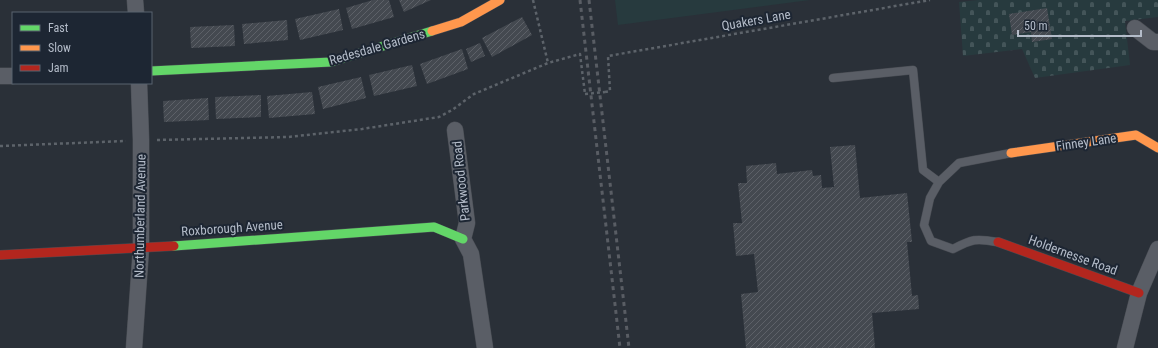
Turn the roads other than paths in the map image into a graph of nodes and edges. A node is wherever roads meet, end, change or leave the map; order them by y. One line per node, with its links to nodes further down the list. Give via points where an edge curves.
1 (135, 0): 3 (street)
2 (500, 0): 6 (street, Redesdale Gardens, via 461,22 331,62)
3 (136, 12)
4 (1135, 28): 5 (street, via 1153,42)
5 (1158, 42)
6 (152, 71)
7 (0, 76): 8 (street)
8 (12, 76)
9 (833, 78): 14 (lane, via 913,70 923,170)
10 (139, 84): 17 (street, Northumberland Avenue)
11 (455, 130): 15 (street, Parkwood Road, via 467,223)
12 (1158, 148): 13 (street, Finney Lane, via 1136,135)
13 (1011, 153): 14 (lane, via 959,163)
14 (940, 182): 16 (lane, via 930,198 924,225 931,241 953,249 971,240)
15 (463, 239): 17 (street, Roxborough Avenue, via 434,227); 23 (street, Parkwood Road, via 471,254)
16 (998, 242): 21 (street, Holdernesse Road)
17 (141, 248): 19 (street, Roxborough Avenue); 22 (street, Northumberland Avenue)
18 (1158, 249): 20 (street)
19 (0, 255)
20 (1154, 270): 21 (street)
21 (1139, 293): 24 (street)
22 (134, 348)
23 (485, 348)
24 (1125, 348)

